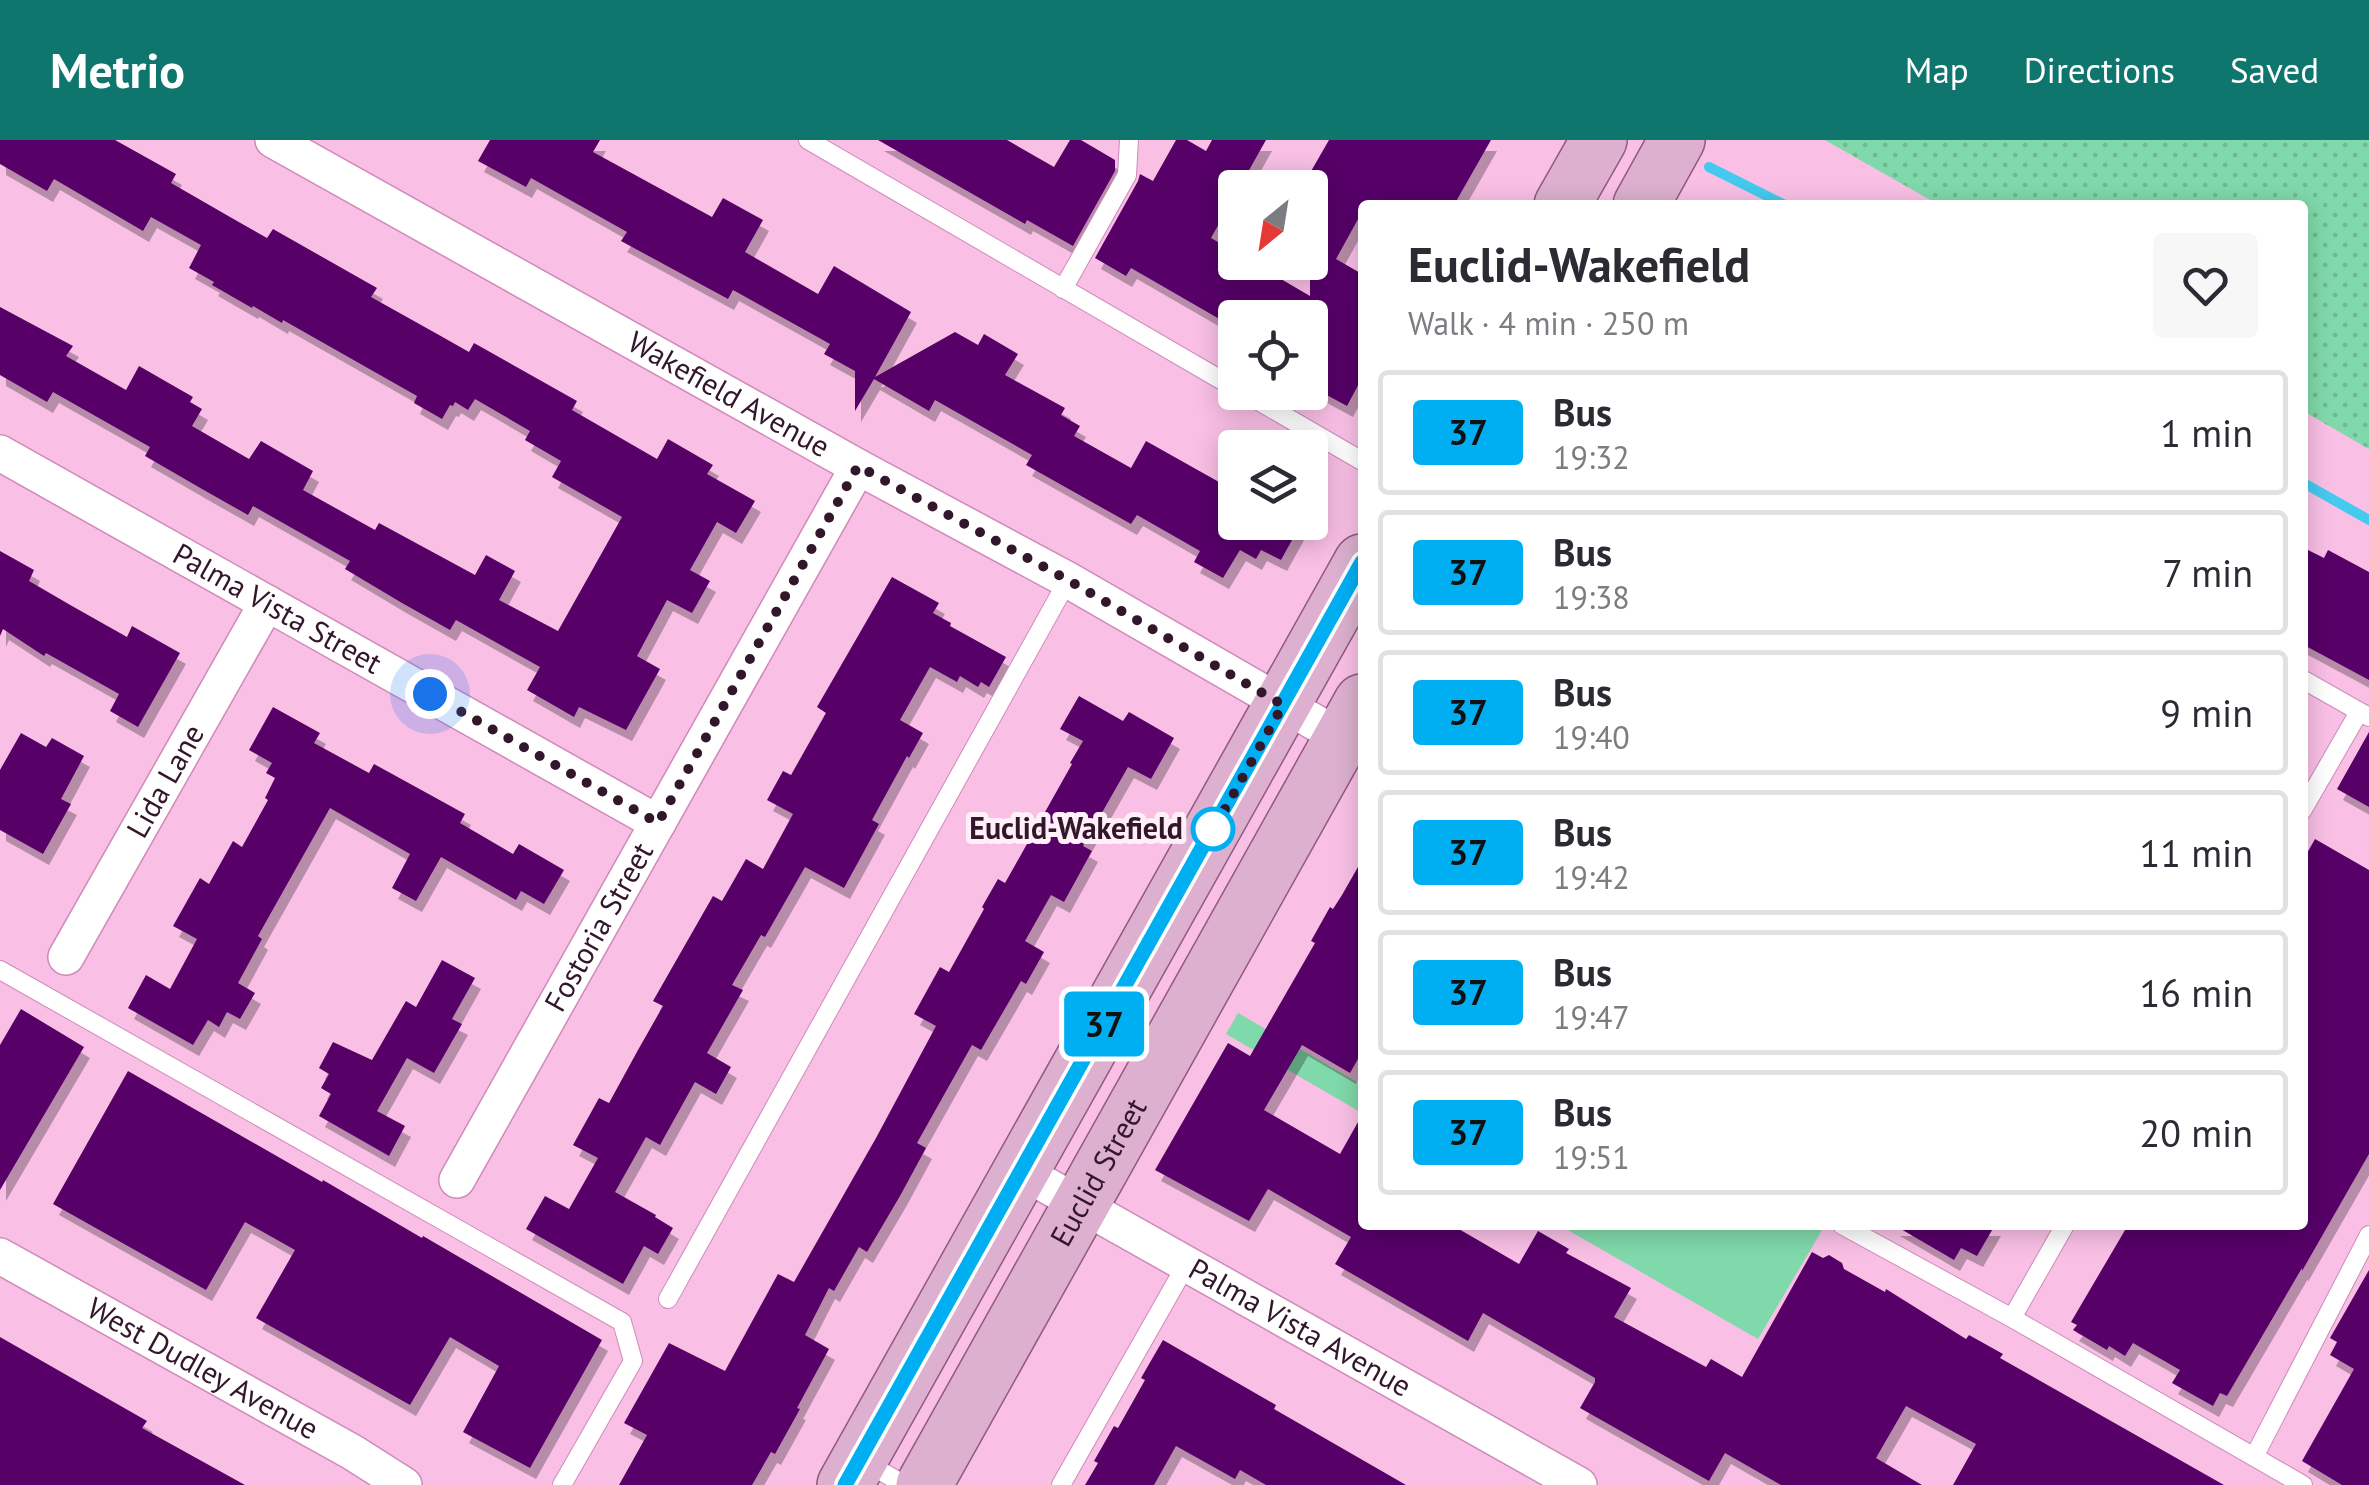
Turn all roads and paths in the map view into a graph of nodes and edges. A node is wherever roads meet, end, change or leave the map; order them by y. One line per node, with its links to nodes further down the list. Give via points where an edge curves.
1 (273, 140): 13 (street, Wakefield Avenue)
2 (808, 140): 8 (lane)
3 (1129, 140): 8 (lane, via 1127,176)
4 (1599, 140): 6 (main road)
5 (1677, 140): 7 (main road)
6 (1565, 200)
7 (1644, 200)
8 (1064, 289): 9 (lane)
9 (1218, 378)
10 (1274, 410): 12 (lane)
11 (0, 452): 16 (street, Palma Vista Street)
12 (1358, 459)
13 (858, 466): 15 (street, Wakefield Avenue); 22 (street, Fostoria Street)
14 (1358, 569): 18 (main road)
15 (1068, 580): 18 (street, Wakefield Avenue); 33 (lane)
16 (266, 603): 22 (street, Palma Vista Street); 23 (street, Lida Lane)
17 (2308, 682): 19 (lane)
18 (1283, 705): 20 (street, Wakefield Avenue); 25 (main road)
19 (2364, 715): 21 (lane)
20 (1352, 720): 27 (main road, Euclid Street)
21 (2308, 802)
22 (658, 823): 26 (street, Fostoria Street)
23 (66, 957)
24 (0, 970): 38 (lane, via 622,1322 634,1361)
25 (1022, 1171): 27 (street, Palma Vista Avenue); 36 (main road)
26 (456, 1180)
27 (1080, 1205): 32 (street, Palma Vista Avenue); 39 (main road, Euclid Street)
28 (1851, 1230): 34 (lane)
29 (2061, 1230): 34 (lane)
30 (2369, 1235): 35 (lane)
31 (0, 1256): 37 (street, West Dudley Avenue)
32 (1186, 1264): 40 (lane); 41 (street, Palma Vista Avenue)
33 (668, 1299)
34 (2012, 1318): 35 (lane)
35 (2254, 1457): 42 (lane)
36 (870, 1476)
37 (404, 1485)
38 (562, 1485)
39 (924, 1485)
40 (1060, 1485)
41 (1579, 1485)
42 (2303, 1485)

